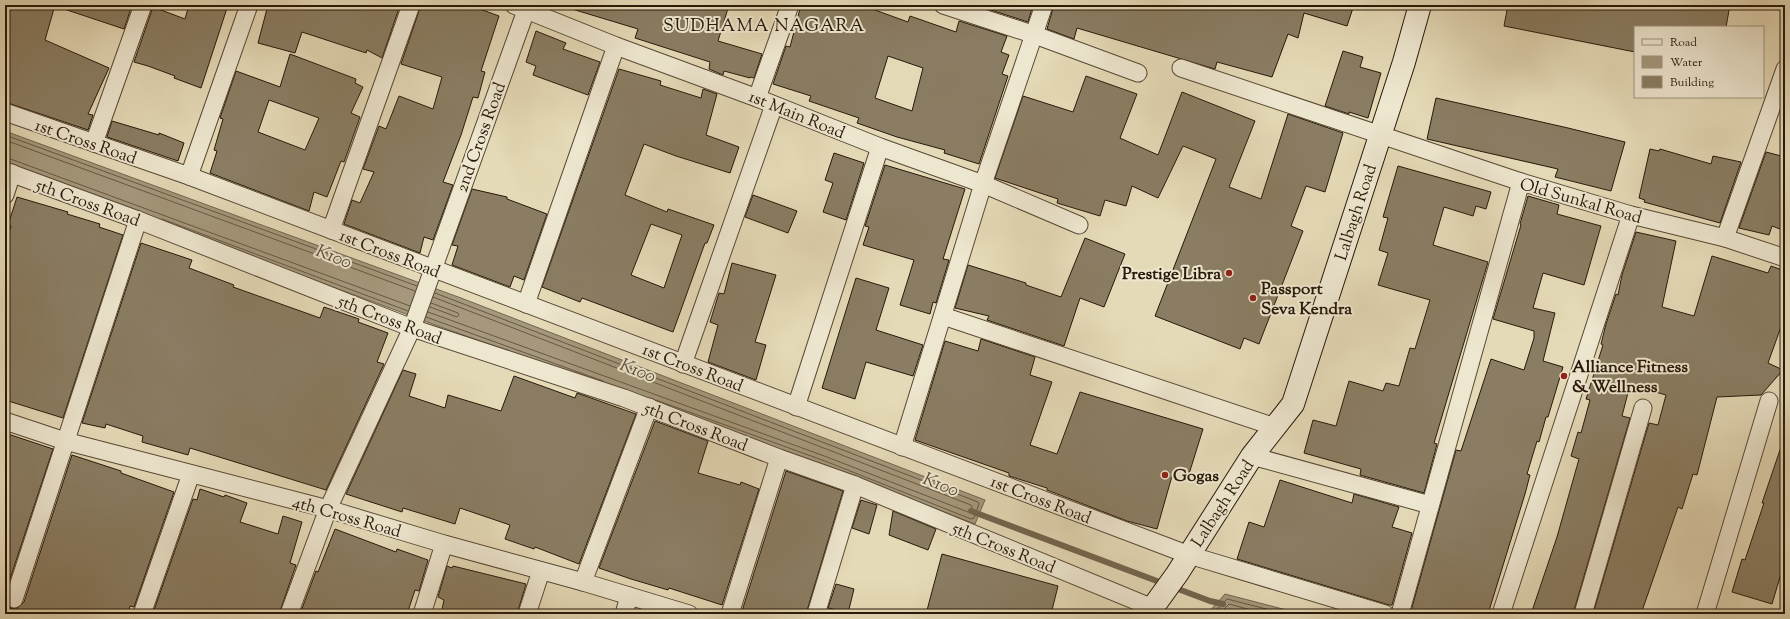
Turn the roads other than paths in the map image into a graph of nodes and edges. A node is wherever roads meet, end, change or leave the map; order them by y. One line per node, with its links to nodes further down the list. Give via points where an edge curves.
1 (143, 5): 18 (street)
2 (249, 5): 21 (street)
3 (411, 5): 28 (street)
4 (790, 5): 14 (street)
5 (943, 5): 9 (street)
6 (1044, 5): 9 (street)
7 (1420, 5): 17 (main road, Lalbagh Road)
8 (523, 7): 10 (street, 1st Main Road); 31 (street, 2nd Cross Road)
9 (1035, 35): 13 (street); 23 (street)
10 (616, 46): 14 (street, 1st Main Road); 32 (street)
11 (1181, 68): 17 (street, Old Sunkal Road)
12 (1785, 69): 29 (street)
13 (1138, 73)
14 (757, 98): 15 (street, 1st Main Road)
15 (774, 105): 19 (street, 1st Main Road); 35 (street)
16 (5, 112): 18 (street, 1st Cross Road)
17 (1380, 136): 22 (street, Old Sunkal Road); 41 (main road, Lalbagh Road, via 1293,404)
18 (94, 143): 21 (street, 1st Cross Road)
19 (880, 147): 23 (street, 1st Main Road); 38 (street)
20 (8, 172): 24 (street); 26 (street, 5th Cross Road)
21 (189, 176): 28 (street, 1st Cross Road)
22 (1521, 182): 25 (street, Old Sunkal Road); 48 (street)
23 (983, 184): 27 (street, 1st Main Road); 33 (street)
24 (5, 195)
25 (1631, 215): 29 (street, Old Sunkal Road); 67 (street)
26 (138, 220): 34 (street, 5th Cross Road); 42 (street)
27 (1079, 225)
28 (331, 230): 31 (street, 1st Cross Road)
29 (1725, 238): 30 (street, Old Sunkal Road)
30 (1785, 258)
31 (430, 276): 32 (street, 1st Cross Road); 34 (street, 2nd Cross Road)
32 (526, 304): 35 (street, 1st Cross Road)
33 (943, 316): 41 (street); 43 (street)
34 (413, 325): 37 (street, 5th Cross Road); 49 (street, 2nd Cross Road)
35 (683, 364): 38 (street, 1st Cross Road)
36 (1769, 401): 69 (street)
37 (649, 407): 45 (street, 5th Cross Road); 53 (street)
38 (796, 407): 43 (street, 1st Cross Road)
39 (1643, 408): 68 (street)
40 (5, 421): 42 (street, 4th Cross Road)
41 (1275, 427): 44 (main road, Lalbagh Road)
42 (65, 441): 46 (street, 4th Cross Road); 55 (street)
43 (902, 447): 51 (street, 1st Cross Road)
44 (1252, 456): 48 (street); 51 (main road, Lalbagh Road)
45 (779, 458): 47 (street, 5th Cross Road); 63 (street)
46 (191, 474): 49 (street, 4th Cross Road); 57 (street)
47 (854, 485): 56 (street, 5th Cross Road); 64 (street)
48 (1430, 505): 66 (street)
49 (328, 509): 50 (street, 4th Cross Road); 58 (street, 2nd Cross Road)
50 (444, 544): 52 (street, 4th Cross Road); 59 (street)
51 (1189, 555): 56 (main road, Lalbagh Road); 65 (street, 1st Cross Road)
52 (541, 571): 53 (street, 4th Cross Road); 60 (street)
53 (583, 582): 54 (street, 4th Cross Road)
54 (629, 596): 61 (street); 62 (street, 4th Cross Road)
55 (14, 598)
56 (1151, 611)
57 (142, 614)
58 (288, 614)
59 (422, 614)
60 (527, 614)
61 (624, 614)
62 (689, 614)
63 (730, 614)
64 (816, 614)
65 (1385, 614)
66 (1400, 614)
67 (1501, 614)
68 (1583, 614)
69 (1705, 614)

